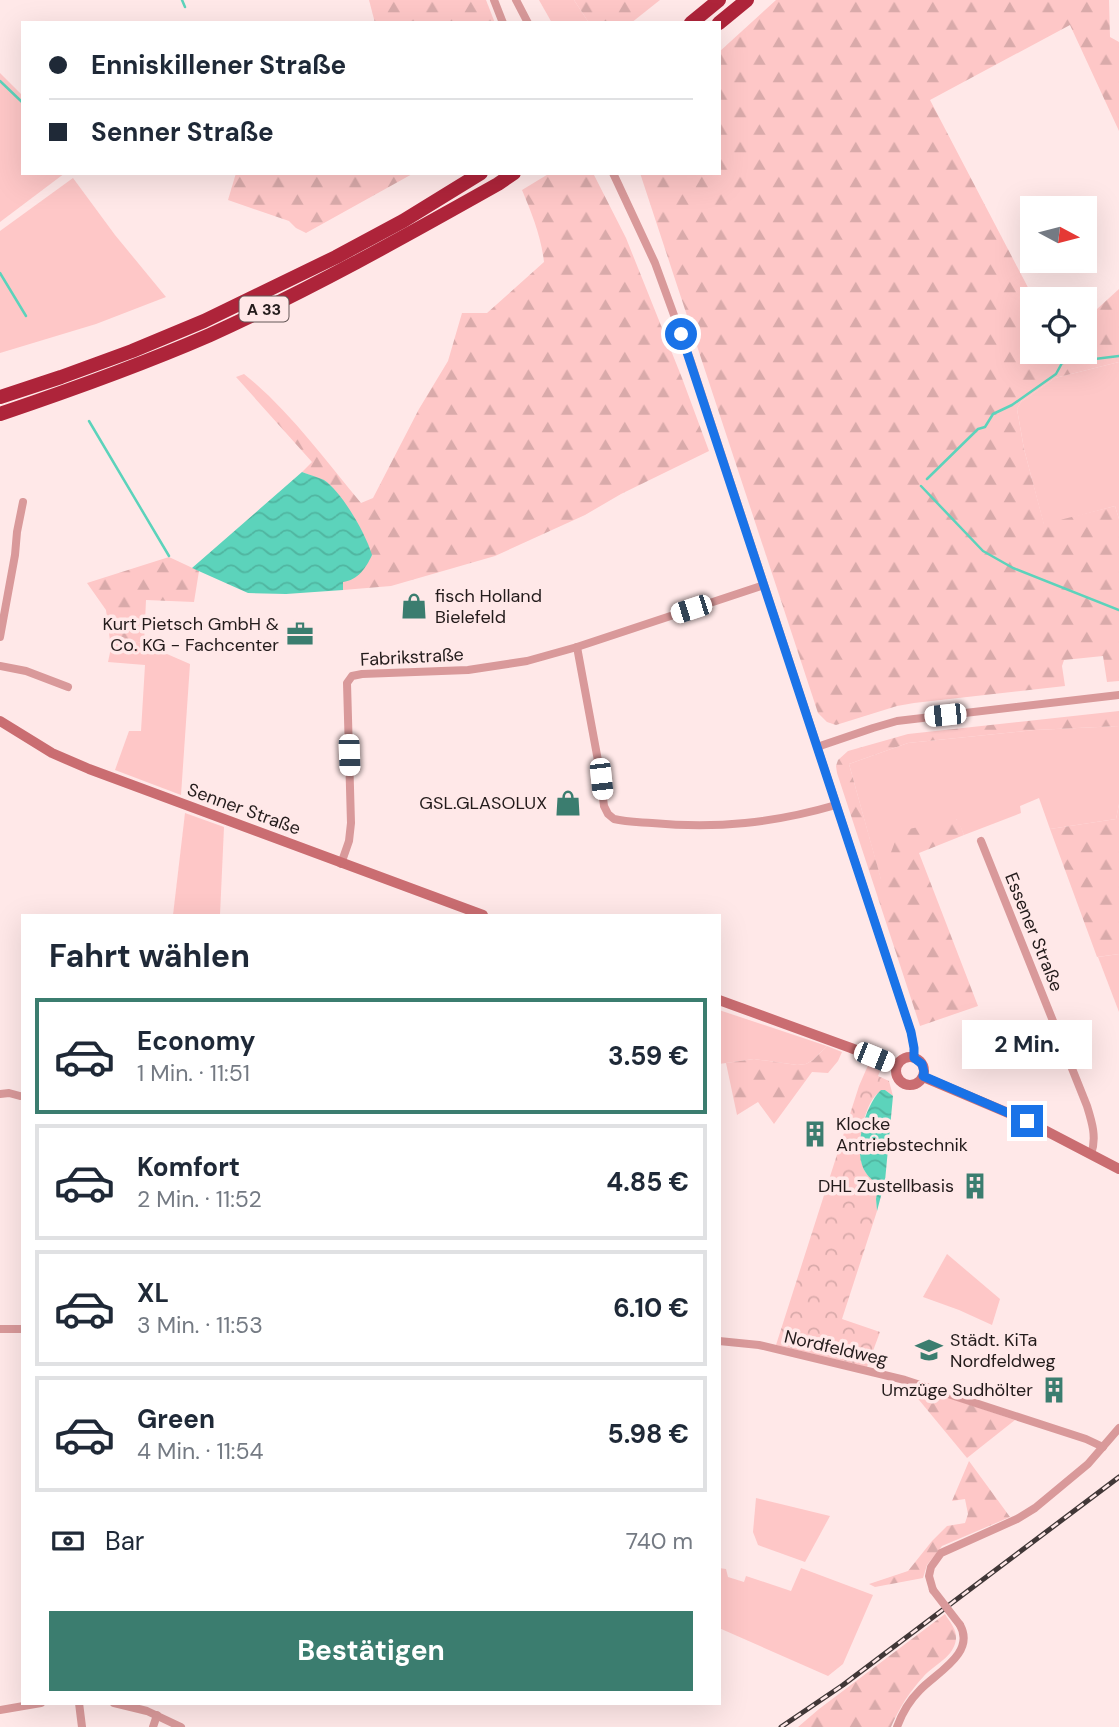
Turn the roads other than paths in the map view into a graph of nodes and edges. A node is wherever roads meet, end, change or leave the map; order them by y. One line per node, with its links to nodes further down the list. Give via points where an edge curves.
1 (494, 0): 5 (street)
2 (516, 0): 6 (street)
3 (719, 0): 7 (highway)
4 (747, 0): 8 (highway)
5 (502, 21)
6 (527, 21)
7 (693, 21)
8 (721, 21)
9 (478, 175): 12 (highway, A 33, via 336,257 204,321)
10 (511, 175): 13 (highway, A 33, via 342,271 211,334)
11 (614, 175): 15 (street, via 673,309)
12 (0, 397)
13 (0, 414)
14 (23, 502): 16 (street)
15 (764, 585): 17 (street, Fabrikstraße); 22 (street)
16 (0, 637)
17 (577, 647): 23 (street, via 604,806 614,819 745,824); 25 (street, Fabrikstraße, via 501,666 352,676 347,683 351,823)
18 (0, 666): 19 (street)
19 (68, 687)
20 (1119, 695): 22 (street, via 897,721)
21 (0, 721): 25 (street, Senner Straße, via 69,761)
22 (817, 747): 23 (street)
23 (836, 805): 28 (street, via 913,1038)
24 (981, 841): 33 (street, Essener Straße, via 1087,1107 1094,1135)
25 (341, 864): 26 (street, Senner Straße)
26 (480, 914)
27 (721, 1001): 29 (street)
28 (914, 1058): 29 (street, via 903,1059); 30 (street, via 922,1064)
29 (897, 1066): 30 (street, via 897,1078 906,1085 918,1083)
30 (923, 1076): 33 (street)
31 (0, 1094): 32 (street)
32 (20, 1096)
33 (1091, 1154): 34 (street)
34 (1119, 1169)
35 (0, 1329): 36 (street)
36 (21, 1329)
37 (721, 1341): 39 (street, Nordfeldweg, via 760,1345 894,1377)
38 (1119, 1429): 39 (street)
39 (1103, 1447): 48 (street, bridge, via 1077,1475 1024,1516 941,1553 929,1576 964,1637 958,1655 914,1696)
40 (29, 1705): 43 (street)
41 (79, 1705): 45 (street)
42 (124, 1705): 44 (street)
43 (0, 1710)
44 (157, 1715): 46 (street); 47 (street)
45 (82, 1727)
46 (153, 1727)
47 (181, 1727)
48 (897, 1727)

